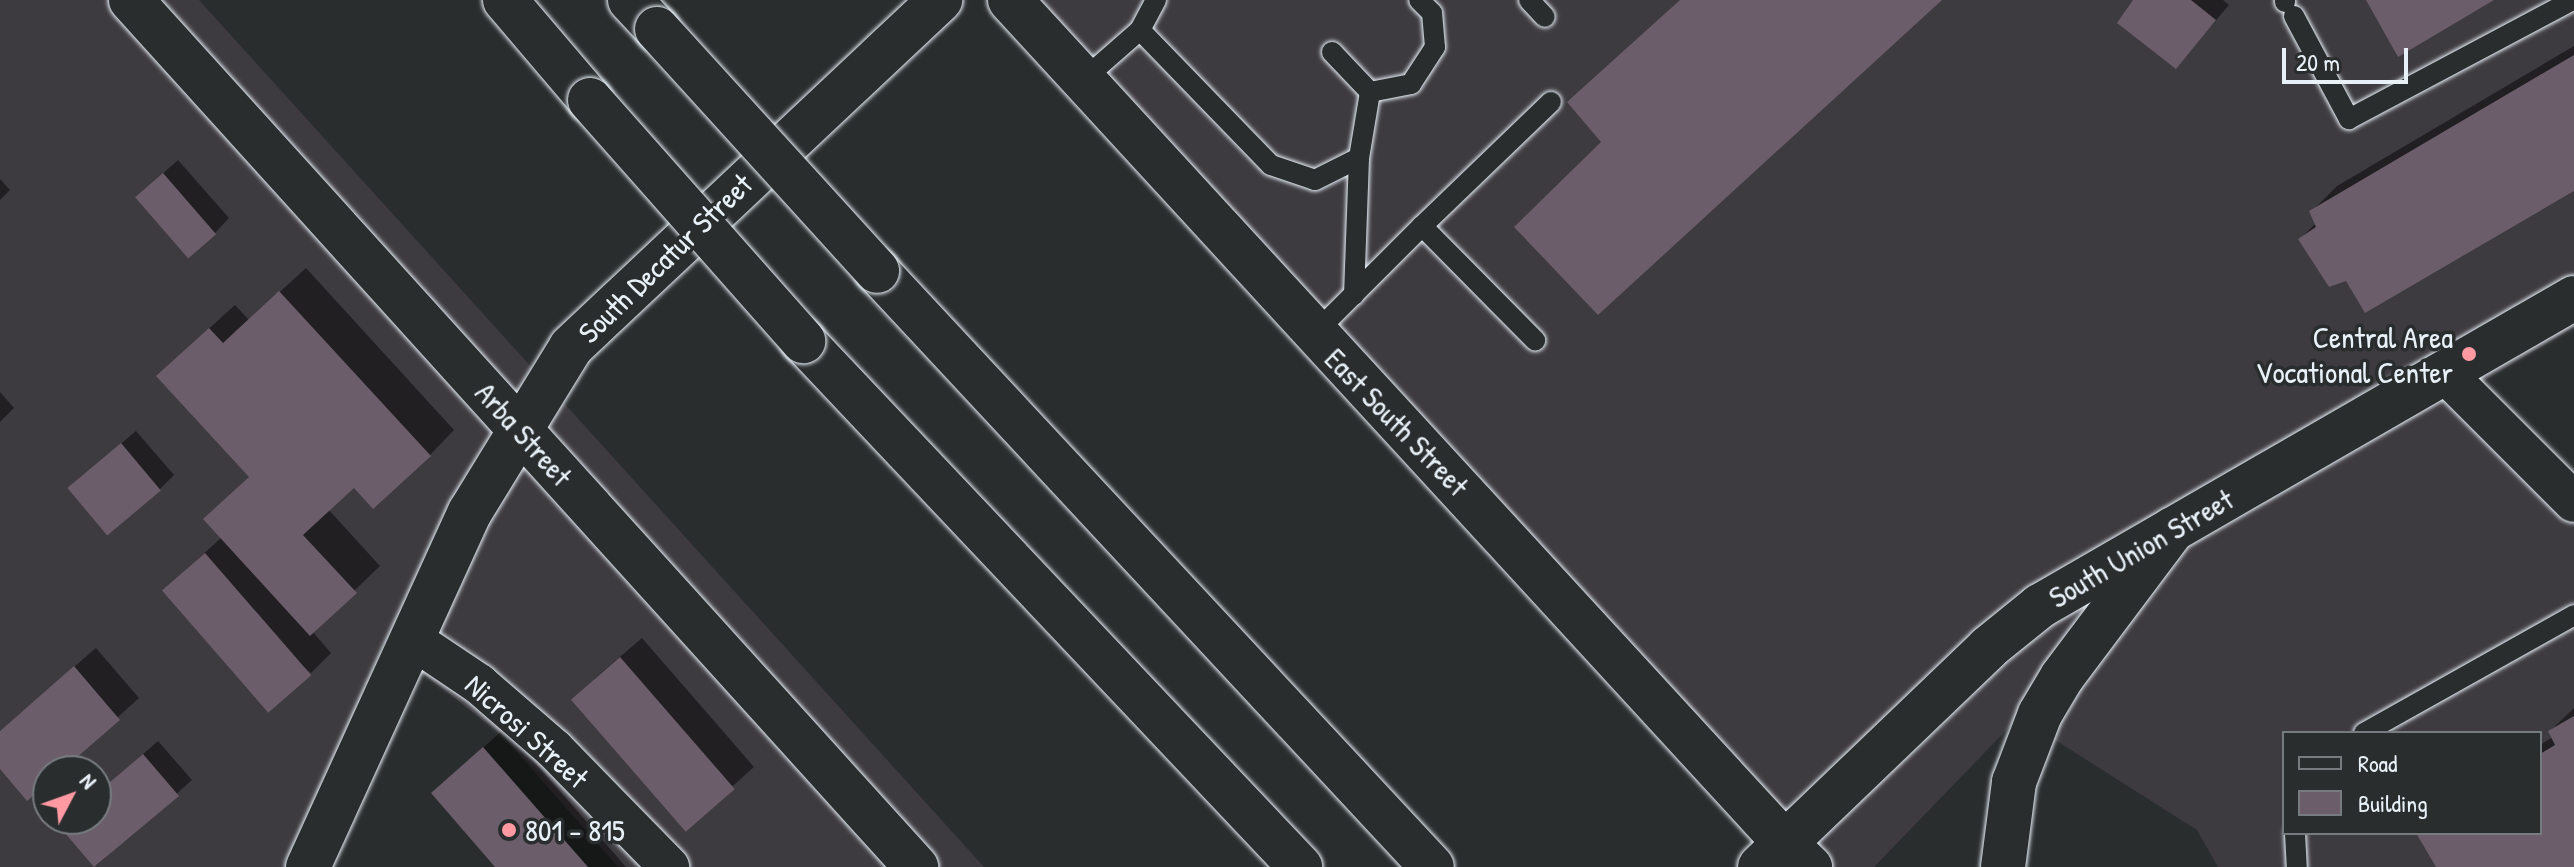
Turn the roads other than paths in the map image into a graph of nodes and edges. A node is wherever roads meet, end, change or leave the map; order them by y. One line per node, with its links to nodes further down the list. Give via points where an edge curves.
1 (131, 0): 24 (main road, Arba Street)
2 (505, 0): 35 (main road, bridge, via 803,341)
3 (940, 0): 24 (main road, South Decatur Street, via 583,331)
4 (1010, 0): 14 (main road, East South Street)
5 (1156, 0): 12 (lane)
6 (1419, 0): 15 (lane, via 1432,13 1435,47 1425,67 1411,84)
7 (1529, 0): 11 (lane)
8 (2573, 0): 9 (lane, via 2349,119)
9 (2288, 6)
10 (644, 14): 36 (main road, bridge)
11 (1545, 17)
12 (1140, 30): 14 (lane); 17 (lane, via 1271,165 1315,180)
13 (1332, 52): 15 (lane)
14 (1084, 79): 21 (main road, East South Street)
15 (1370, 92): 17 (lane)
16 (1551, 102): 18 (lane)
17 (1359, 158): 19 (lane)
18 (1422, 226): 19 (lane); 22 (lane)
19 (1354, 295): 21 (lane)
20 (2574, 298): 23 (main road, South Union Street)
21 (1313, 335): 31 (main road, East South Street, via 1409,432)
22 (1535, 340)
23 (2445, 373): 25 (street); 26 (main road, South Union Street)
24 (520, 429): 28 (main road, South Decatur Street, via 470,512); 34 (main road, Arba Street)
25 (2574, 502)
26 (2173, 529): 31 (main road, South Union Street, via 2040,606 1988,648); 37 (main road, via 2040,714 2014,782)
27 (2574, 615): 29 (lane)
28 (412, 639): 32 (main road, South Decatur Street); 33 (street, Nicrosi Street, via 479,684 554,749)
29 (2368, 731)
30 (2295, 835): 38 (lane)
31 (1785, 859)
32 (308, 867)
33 (669, 867)
34 (916, 867)
35 (1300, 867)
36 (1432, 867)
37 (2003, 867)
38 (2297, 867)

